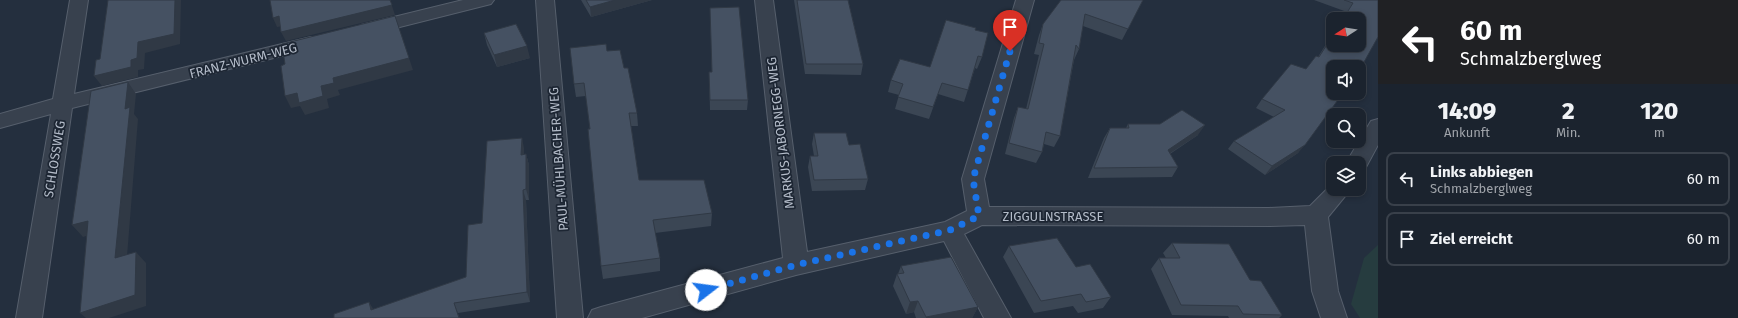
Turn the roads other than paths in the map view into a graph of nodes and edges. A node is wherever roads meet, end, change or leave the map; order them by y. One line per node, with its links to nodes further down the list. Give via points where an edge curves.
1 (79, 0): 8 (street, SCHLOSSWEG)
2 (485, 0): 6 (street)
3 (546, 0): 18 (street, PAUL-MÜHLBACHER-WEG)
4 (764, 0): 16 (street, MARKUS-JABORNEGG-WEG)
5 (1025, 0): 14 (street, via 973,179)
6 (354, 33)
7 (330, 38): 8 (street, FRANZ-WURM-WEG)
8 (62, 104): 9 (street, FRANZ-WURM-WEG); 17 (street, SCHLOSSWEG)
9 (0, 121)
10 (1378, 126): 11 (street)
11 (1361, 156)
12 (1334, 196): 13 (street)
13 (1316, 215): 14 (street, ZIGGULNSTRASSE); 21 (street, via 1325,291)
14 (979, 216): 15 (street, ZIGGULNSTRASSE)
15 (950, 230): 16 (street, ZIGGULNSTRASSE); 20 (street)
16 (796, 265): 19 (street, ZIGGULNSTRASSE)
17 (29, 318)
18 (570, 318)
19 (601, 318)
20 (998, 318)
21 (1334, 318)

